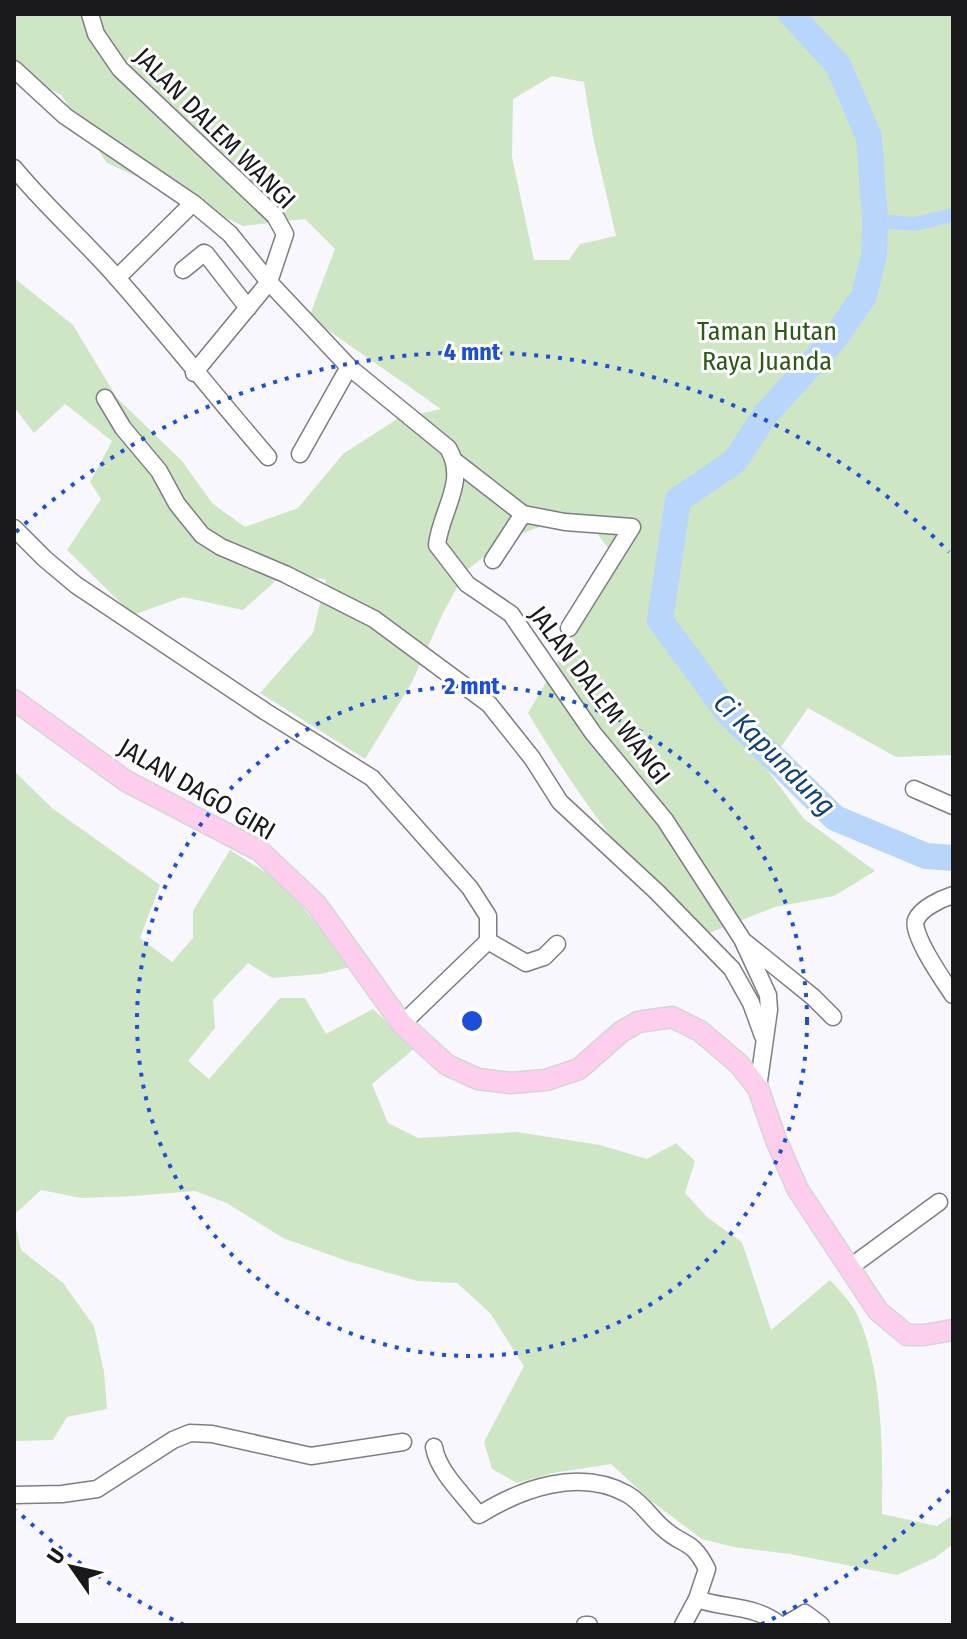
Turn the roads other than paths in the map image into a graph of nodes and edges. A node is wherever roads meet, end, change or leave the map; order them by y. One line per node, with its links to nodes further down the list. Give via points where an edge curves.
1 (90, 14): 7 (street, JALAN DALEM WANGI, via 96,34 120,69 275,216 285,234)
2 (14, 69): 4 (street, via 65,116)
3 (14, 168): 6 (street)
4 (193, 203): 6 (street); 7 (street, via 230,234)
5 (183, 270): 8 (street, via 206,254)
6 (117, 278): 10 (street)
7 (269, 282): 8 (street); 9 (street)
8 (248, 308): 10 (street)
9 (349, 367): 12 (street); 14 (street, via 448,448)
10 (194, 373): 13 (street)
11 (105, 398): 29 (street, via 202,535 374,619 489,704 560,802 732,969)
12 (300, 454)
13 (268, 457)
14 (456, 462): 15 (street); 23 (street, JALAN DALEM WANGI, via 437,545 467,584 511,614 593,733 665,820)
15 (523, 514): 17 (street); 18 (street, via 632,527)
16 (14, 528): 24 (street, via 76,585 372,778 477,897 488,916)
17 (493, 560)
18 (569, 628)
19 (14, 700): 28 (main road, JALAN DAGO GIRI, via 126,781 260,851 316,904)
20 (914, 789): 21 (street)
21 (953, 806)
22 (953, 895): 26 (street, via 923,912 914,926)
23 (742, 939): 27 (street); 29 (street, JALAN DALEM WANGI, via 768,995)
24 (488, 941): 25 (street, via 526,963 544,957); 28 (street)
25 (557, 944)
26 (953, 995)
27 (833, 1017)
28 (402, 1024): 30 (main road, JALAN DAGO GIRI, via 447,1065 478,1079 511,1083 546,1080 579,1069 629,1027 672,1017 700,1031)
29 (763, 1037): 30 (street, JALAN DALEM WANGI)
30 (758, 1088): 32 (main road, via 798,1190)
31 (939, 1202): 32 (street)
32 (849, 1268): 33 (main road, via 878,1311 907,1335)
33 (953, 1330)
34 (403, 1442): 36 (street, via 311,1456 190,1433 97,1489)
35 (434, 1447): 37 (street, via 453,1483 479,1515 544,1485 604,1484 628,1495 663,1529 698,1551 707,1569)
36 (14, 1495)
37 (697, 1599): 38 (street); 39 (street, via 762,1613)
38 (683, 1625)
39 (782, 1625): 40 (street, via 805,1613)
40 (821, 1625)

